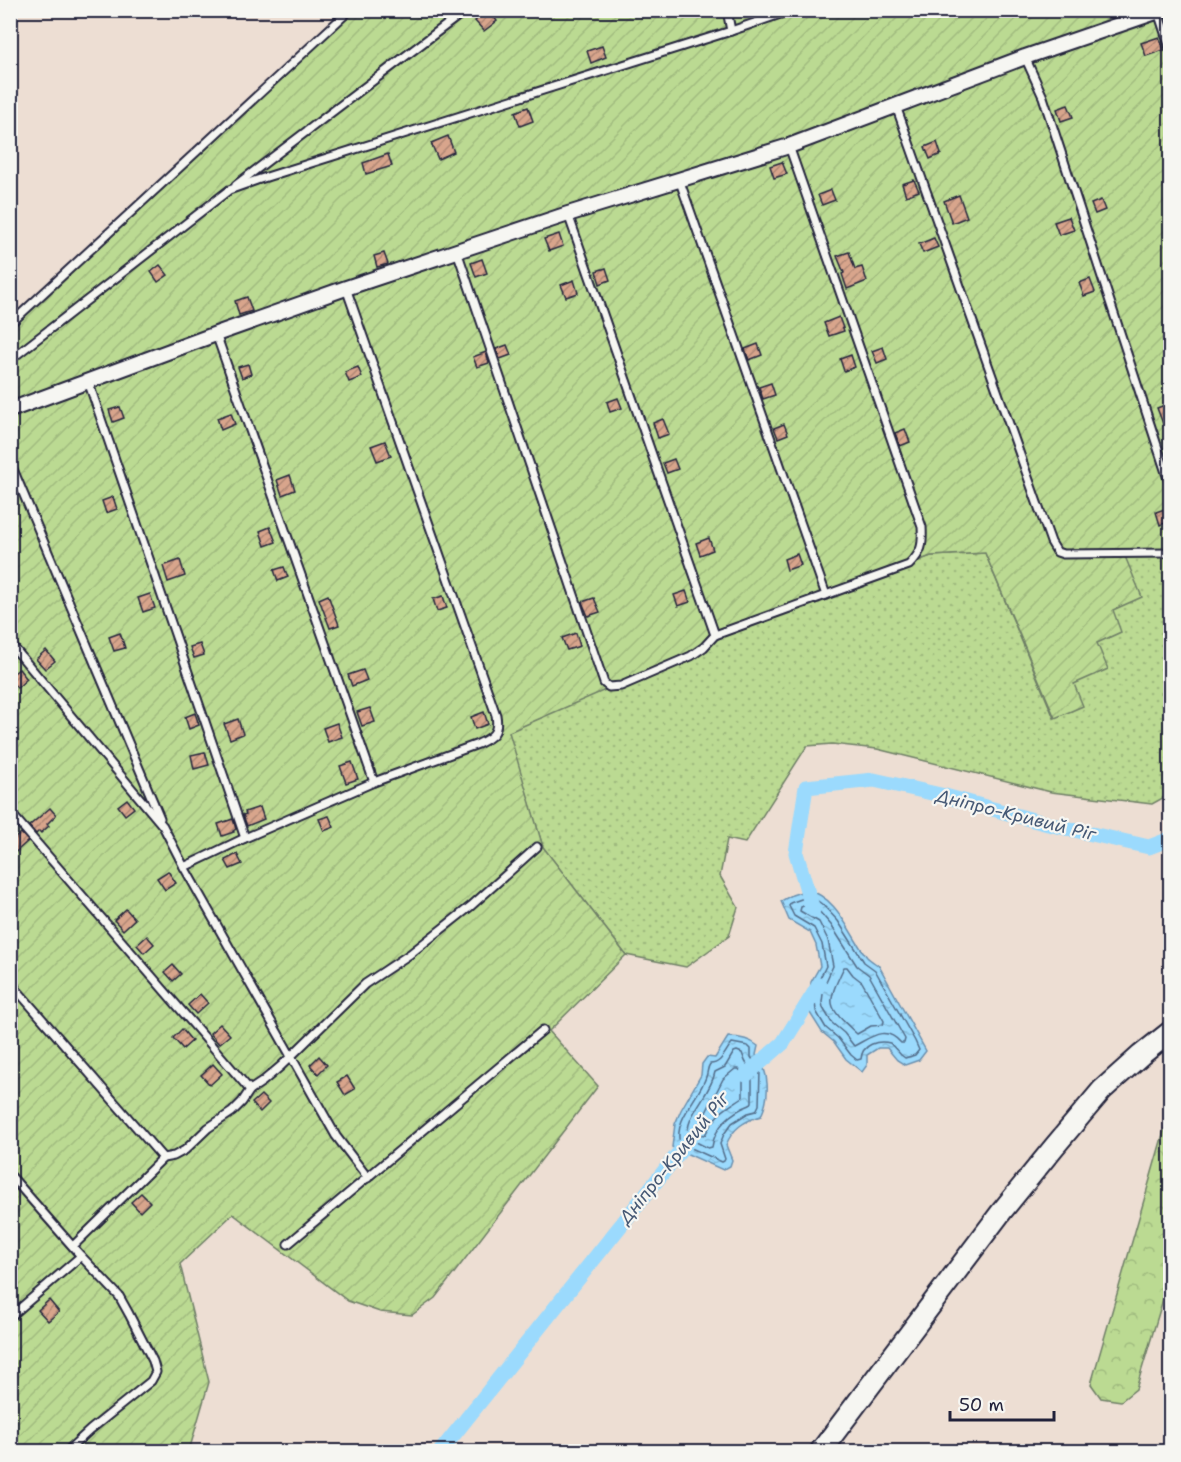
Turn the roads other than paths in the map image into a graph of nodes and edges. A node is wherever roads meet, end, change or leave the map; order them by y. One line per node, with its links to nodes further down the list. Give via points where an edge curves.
1 (350, 10): 16 (lane)
2 (466, 10): 12 (lane)
3 (727, 10): 6 (lane)
4 (792, 10): 6 (lane)
5 (1160, 11): 7 (lane); 8 (street)
6 (731, 31): 12 (lane)
7 (1170, 48)
8 (1025, 57): 9 (street); 22 (lane, via 1043,97)
9 (896, 105): 10 (street); 23 (lane, via 1057,552)
10 (789, 146): 11 (street); 24 (lane, via 922,527 919,555 909,565)
11 (679, 179): 13 (street); 24 (lane)
12 (229, 190): 18 (lane)
13 (568, 214): 14 (street); 25 (lane)
14 (457, 251): 15 (street); 25 (lane, via 604,683 609,687 621,686 691,656)
15 (346, 288): 17 (street); 27 (lane, via 497,723 489,739)
16 (10, 324)
17 (216, 334): 19 (street); 27 (lane)
18 (10, 360)
19 (88, 381): 20 (street); 30 (lane)
20 (10, 410)
21 (10, 462): 29 (lane)
22 (1170, 485)
23 (1170, 553)
24 (826, 595): 25 (lane)
25 (715, 635)
26 (10, 644): 29 (lane)
27 (374, 782): 30 (lane)
28 (10, 812): 37 (lane)
29 (163, 826): 32 (lane)
30 (245, 838): 32 (lane)
31 (537, 847): 36 (lane, via 471,906 365,984)
32 (184, 867): 36 (lane)
33 (10, 982): 38 (lane)
34 (543, 1030): 40 (lane)
35 (1170, 1032): 46 (main road, via 1102,1090 1054,1147)
36 (291, 1056): 37 (lane); 40 (lane, via 336,1136)
37 (250, 1090): 38 (lane, via 232,1112 184,1150)
38 (163, 1158): 42 (lane)
39 (10, 1175): 42 (lane)
40 (368, 1178): 41 (lane)
41 (288, 1244)
42 (73, 1246): 43 (lane)
43 (81, 1256): 44 (lane); 45 (lane, via 119,1296 156,1372 151,1381)
44 (10, 1317)
45 (66, 1452)
46 (820, 1452)

